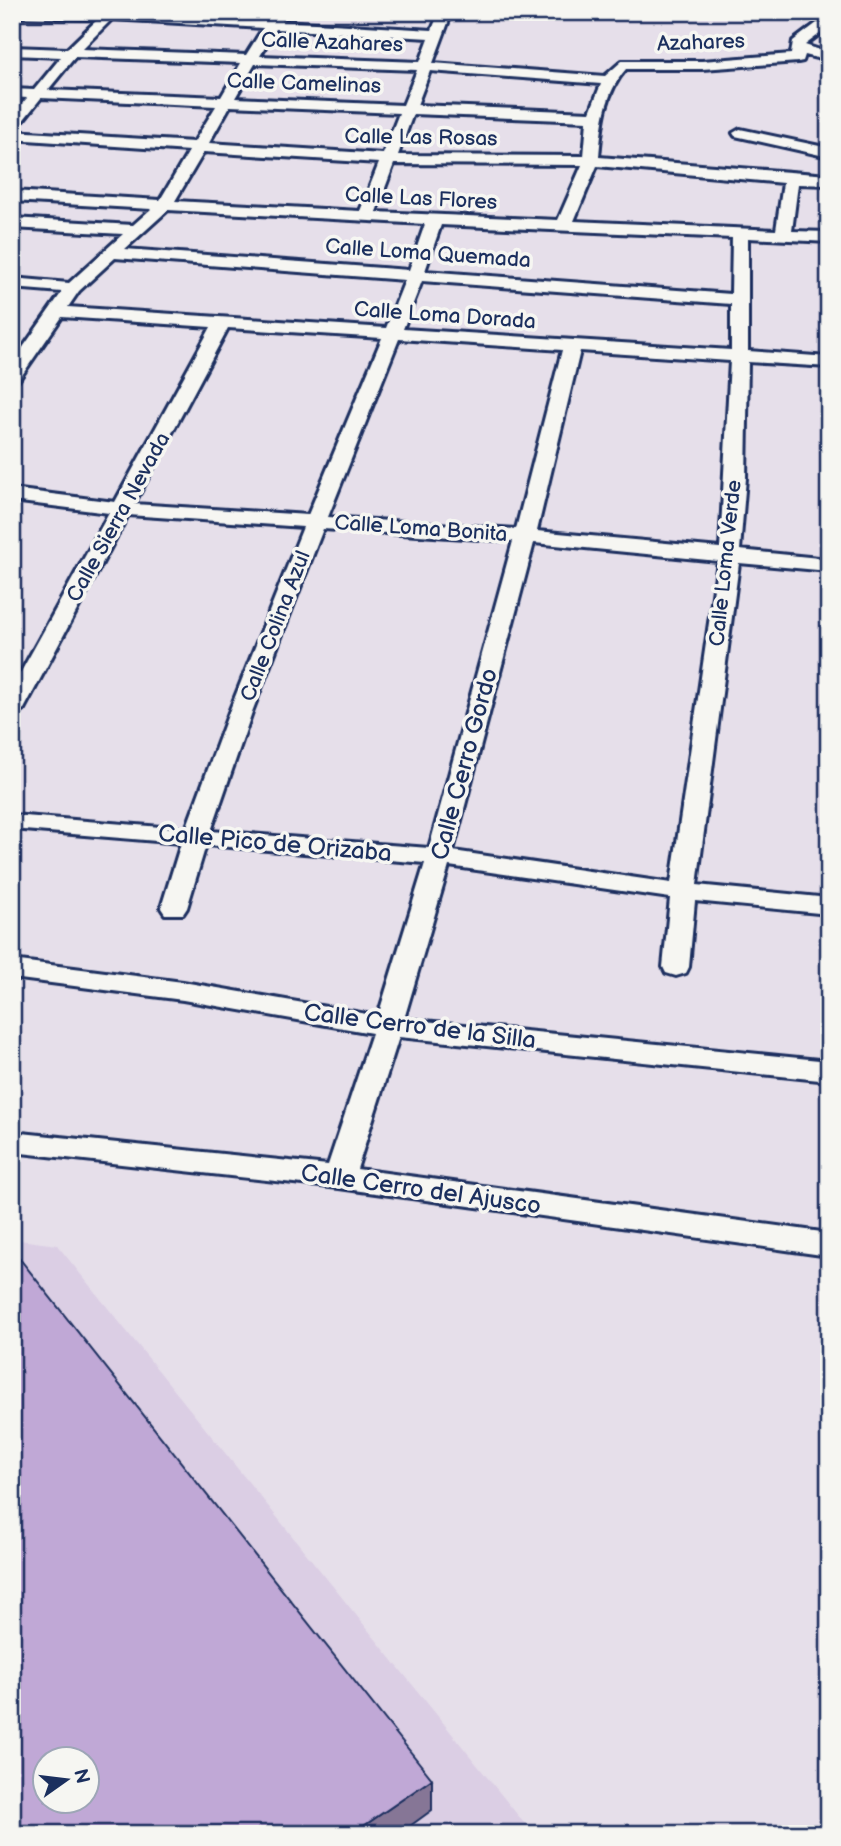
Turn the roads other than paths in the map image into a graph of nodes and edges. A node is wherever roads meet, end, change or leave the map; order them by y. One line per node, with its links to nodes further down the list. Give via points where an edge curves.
1 (284, 12): 6 (street)
2 (362, 12): 8 (street)
3 (446, 12): 9 (street)
4 (12, 13): 5 (street)
5 (111, 14): 6 (street); 12 (street)
6 (271, 25): 8 (street); 14 (street)
7 (825, 26): 10 (street, Azahares, via 797,44)
8 (329, 28): 9 (street)
9 (437, 34): 15 (street)
10 (800, 49): 13 (street); 16 (street, Azahares, via 797,58 622,65)
11 (12, 51): 12 (street, Calle Azahares)
12 (72, 52): 14 (street, Calle Azahares); 18 (street)
13 (829, 57)
14 (251, 61): 15 (street, Calle Azahares); 19 (street)
15 (424, 66): 16 (street, Calle Azahares); 20 (street)
16 (609, 80): 21 (street)
17 (12, 93): 18 (street, Calle Camelinas)
18 (39, 94): 19 (street, Calle Camelinas); 22 (street)
19 (227, 101): 20 (street, Calle Camelinas); 25 (street)
20 (406, 108): 21 (street, Calle Camelinas); 27 (street)
21 (595, 117): 28 (street)
22 (12, 124)
23 (740, 133): 26 (street)
24 (12, 135): 25 (street, Calle Las Rosas)
25 (198, 147): 27 (street, Calle Las Rosas); 32 (street)
26 (829, 153)
27 (388, 159): 28 (street, Calle Las Rosas); 33 (street)
28 (591, 161): 29 (street, Calle Las Rosas); 36 (street)
29 (790, 179): 30 (street, Calle Las Rosas); 39 (street)
30 (829, 180)
31 (12, 195): 32 (street, Calle Las Flores)
32 (166, 203): 33 (street, Calle Las Flores); 37 (street)
33 (366, 216): 34 (street, Calle Las Flores)
34 (435, 220): 36 (street, Calle Las Flores); 42 (street, Calle Colina Azul)
35 (12, 223): 37 (street)
36 (564, 226): 38 (street, Calle Las Flores)
37 (137, 230): 41 (street)
38 (740, 231): 39 (street, Calle Las Flores); 45 (street, Calle Loma Verde)
39 (783, 234): 40 (street, Calle Las Flores)
40 (829, 237)
41 (112, 253): 42 (street, Calle Loma Quemada); 44 (street)
42 (417, 274): 45 (street, Calle Loma Quemada); 48 (street, Calle Colina Azul)
43 (12, 283): 44 (street)
44 (73, 288): 46 (street)
45 (740, 300): 50 (street, Calle Loma Verde)
46 (58, 312): 47 (street, Calle Loma Dorada); 52 (street)
47 (222, 324): 48 (street, Calle Loma Dorada); 54 (street, Calle Sierra Nevada)
48 (394, 334): 49 (street, Calle Loma Dorada); 55 (street, Calle Colina Azul)
49 (572, 346): 50 (street, Calle Loma Dorada); 56 (street, Calle Cerro Gordo)
50 (741, 356): 51 (street, Calle Loma Dorada); 57 (street, Calle Loma Verde)
51 (829, 362)
52 (12, 377)
53 (12, 495): 54 (street, Calle Loma Bonita)
54 (122, 509): 55 (street, Calle Loma Bonita); 59 (street, Calle Sierra Nevada)
55 (316, 520): 56 (street, Calle Loma Bonita); 61 (street, Calle Colina Azul)
56 (526, 536): 57 (street, Calle Loma Bonita); 62 (street, Calle Cerro Gordo)
57 (729, 558): 58 (street, Calle Loma Bonita); 63 (street, Calle Loma Verde)
58 (829, 565)
59 (12, 709)
60 (12, 822): 61 (street, Calle Pico de Orizaba)
61 (195, 836): 62 (street, Calle Pico de Orizaba); 65 (street, Calle Colina Azul)
62 (440, 857): 63 (street, Calle Pico de Orizaba); 68 (street, Calle Cerro Gordo)
63 (681, 892): 64 (street, Calle Pico de Orizaba); 66 (street, Calle Loma Verde)
64 (829, 906)
65 (174, 908)
66 (676, 967)
67 (12, 969): 68 (street, Calle Cerro de la Silla, via 183,991)
68 (391, 1027): 69 (street, Calle Cerro de la Silla); 71 (street, Calle Cerro Gordo)
69 (829, 1071)
70 (12, 1142): 71 (street, Calle Cerro del Ajusco)
71 (339, 1177): 72 (street, Calle Cerro del Ajusco)
72 (829, 1245)

